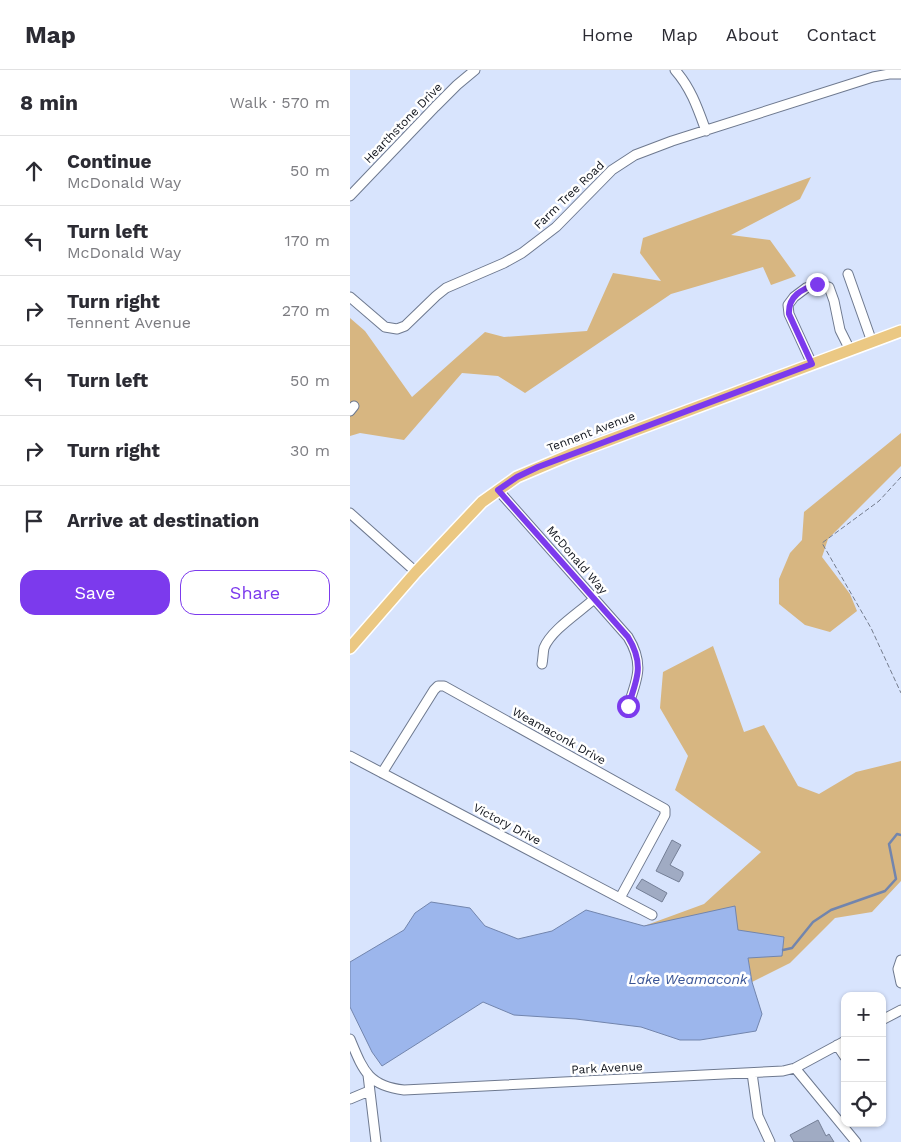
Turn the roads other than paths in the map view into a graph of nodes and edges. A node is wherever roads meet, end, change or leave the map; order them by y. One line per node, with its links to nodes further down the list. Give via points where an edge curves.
1 (475, 70): 6 (street, Hearthstone Drive)
2 (675, 70): 5 (street, via 689,89)
3 (872, 74): 4 (street, Farm Tree Road); 5 (street, Farm Tree Road)
4 (901, 74)
5 (706, 131): 8 (street, Farm Tree Road, via 650,148 622,163 540,240 504,263 446,288 397,330 385,327)
6 (350, 196)
7 (848, 274): 10 (street)
8 (350, 297)
9 (901, 331): 10 (main road, Tennent Avenue)
10 (872, 342): 11 (main road, Tennent Avenue)
11 (850, 350): 12 (main road, Tennent Avenue); 12 (street, via 840,330 829,287 817,284 806,288 788,305)
12 (812, 364): 13 (main road, Tennent Avenue, via 538,467)
13 (498, 490): 15 (main road, Tennent Avenue, via 466,518); 16 (street, McDonald Way)
14 (350, 513): 15 (street)
15 (416, 572): 17 (main road, Tennent Avenue)
16 (594, 599): 18 (street, via 549,640); 19 (street, McDonald Way, via 628,637 636,654 638,675)
17 (350, 648)
18 (542, 664)
19 (628, 706)
20 (350, 756): 21 (street, Victory Drive)
21 (382, 772): 22 (street, Victory Drive); 22 (street, Weamaconk Drive, via 434,690 441,686 452,690 665,809 666,815)
22 (620, 898): 23 (street, Victory Drive)
23 (652, 915)
24 (901, 960): 25 (street, via 898,969)
25 (901, 983)
26 (901, 1010): 27 (street)
27 (886, 1018)
28 (350, 1040): 32 (street)
29 (841, 1043): 30 (street, Park Avenue)
30 (795, 1068): 31 (street, Park Avenue); 37 (street)
31 (752, 1073): 32 (street, Park Avenue, via 404,1090 382,1086); 36 (street, via 758,1116)
32 (368, 1074): 33 (street)
33 (369, 1091): 34 (street); 35 (street)
34 (350, 1099)
35 (376, 1142)
36 (770, 1142)
37 (856, 1142)

